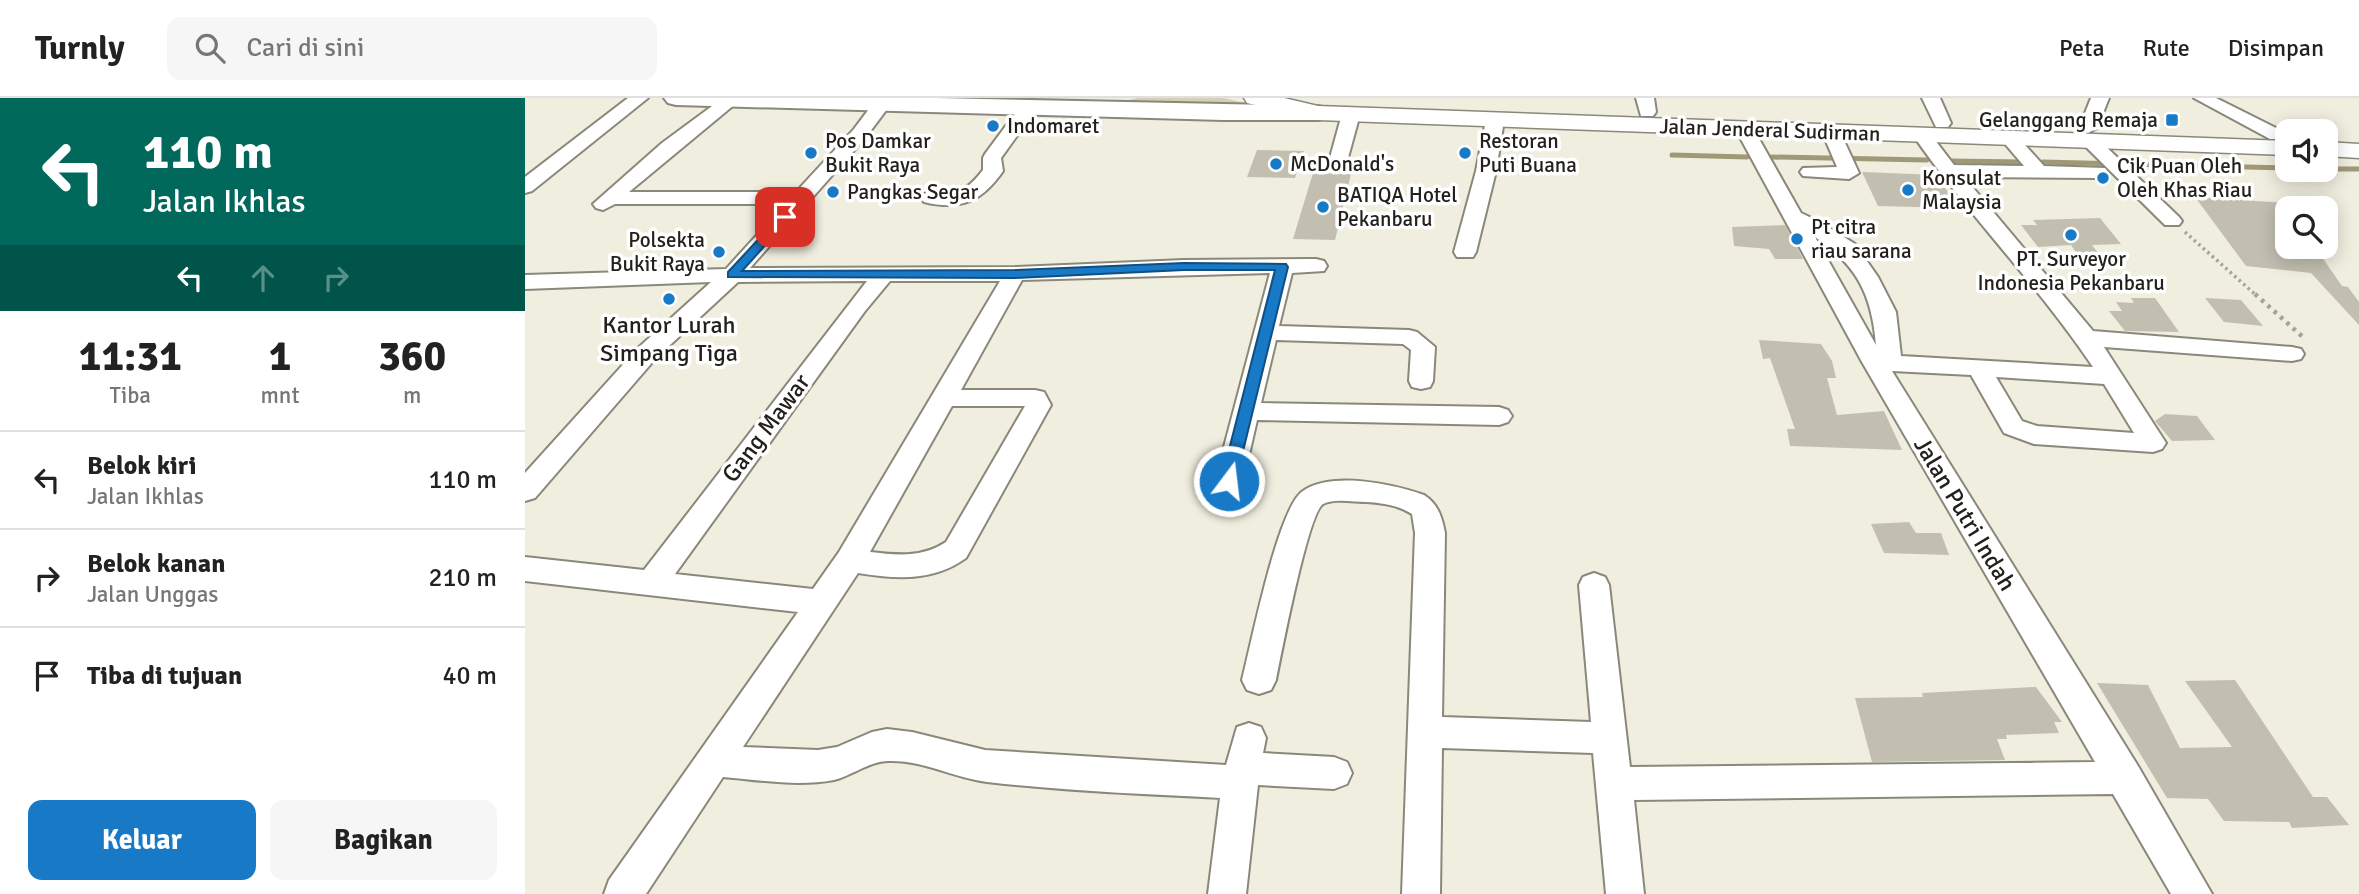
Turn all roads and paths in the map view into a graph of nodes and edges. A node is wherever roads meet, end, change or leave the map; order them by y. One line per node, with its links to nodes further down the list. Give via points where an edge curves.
1 (639, 98): 37 (street)
2 (656, 98): 19 (street)
3 (676, 98): 11 (highway)
4 (989, 98): 13 (highway); 14 (highway)
5 (1255, 98): 15 (main road, Jalan Jenderal Sudirman)
6 (1931, 98): 20 (street)
7 (2084, 98): 21 (street)
8 (2100, 98): 21 (street)
9 (2203, 98): 23 (street)
10 (2217, 98): 22 (street)
11 (731, 100): 12 (highway); 38 (street, via 603,203)
12 (832, 101): 13 (highway)
13 (879, 101): 14 (highway); 38 (street)
14 (1030, 103): 15 (highway, via 1223,113); 39 (street, via 992,158 993,171 978,191 965,197)
15 (1316, 105): 16 (main road, Jalan Jenderal Sudirman); 17 (main road, Jalan Jenderal Sudirman)
16 (1646, 105): 24 (main road, Jalan Jenderal Sudirman)
17 (1351, 114): 18 (main road, Jalan Jenderal Sudirman); 32 (street)
18 (1495, 120): 24 (main road, Jalan Jenderal Sudirman); 42 (street)
19 (630, 129)
20 (1932, 129): 21 (main road, Jalan Jenderal Sudirman); 24 (main road, Jalan Jenderal Sudirman); 26 (main road, Jalan Jenderal Sudirman); 29 (main road, Jalan Jenderal Sudirman); 34 (street)
21 (2086, 132): 26 (main road, Jalan Jenderal Sudirman); 27 (main road, Jalan Jenderal Sudirman); 33 (street)
22 (2275, 132)
23 (2275, 133)
24 (1769, 137): 29 (main road, Jalan Jenderal Sudirman); 41 (street, Jalan Putri Indah); 41 (street)
25 (2338, 137): 28 (main road)
26 (2009, 138): 36 (street)
27 (2275, 138)
28 (2359, 138)
29 (1837, 149): 35 (street, via 1849,173)
30 (2338, 150): 31 (main road)
31 (2359, 151)
32 (1337, 165)
33 (2107, 167): 36 (street); 40 (street)
34 (1948, 171): 36 (street); 50 (street)
35 (1809, 172)
36 (2039, 172)
37 (525, 187)
38 (803, 198): 46 (street)
39 (931, 198)
40 (2172, 221): 51 (path, via 2311,345 2307,353)
41 (1803, 222): 52 (street, Jalan Putri Indah)
42 (1465, 252)
43 (1316, 266): 44 (street)
44 (1282, 267): 45 (street); 49 (street)
45 (1015, 274): 47 (street); 56 (street)
46 (732, 275): 47 (street); 48 (street); 60 (street, via 647,353)
47 (883, 276): 63 (street, Gang Mawar)
48 (525, 282)
49 (1267, 333): 55 (street, via 1409,337 1423,347); 57 (street)
50 (2085, 338): 51 (street); 54 (street)
51 (2292, 354)
52 (1882, 362): 53 (street); 72 (street, Jalan Putri Indah)
53 (1978, 367): 54 (street); 54 (street, via 2020,432 2153,443)
54 (2109, 376)
55 (1421, 381)
56 (944, 398): 61 (street); 61 (street, via 1035,398 1038,405 955,550 946,558 925,565)
57 (1248, 411): 58 (street); 59 (street)
58 (1499, 416)
59 (1229, 481)
60 (525, 491)
61 (850, 560): 65 (street)
62 (525, 569): 63 (street)
63 (652, 582): 65 (street)
64 (1594, 585): 68 (street)
65 (820, 602): 69 (street)
66 (1259, 680): 67 (street, via 1294,534 1308,502 1324,493 1401,496 1422,507 1428,519)
67 (1426, 732): 68 (street); 76 (street)
68 (1609, 738): 73 (street)
69 (716, 760): 70 (street, via 814,768 887,745 981,766 1100,776); 74 (street)
70 (1244, 763): 71 (street); 75 (street)
71 (1334, 773)
72 (2125, 778): 73 (street); 78 (street, Jalan Putri Indah)
73 (1615, 784): 77 (street)
74 (623, 894)
75 (1227, 894)
76 (1421, 894)
77 (1625, 894)
78 (2193, 894)

